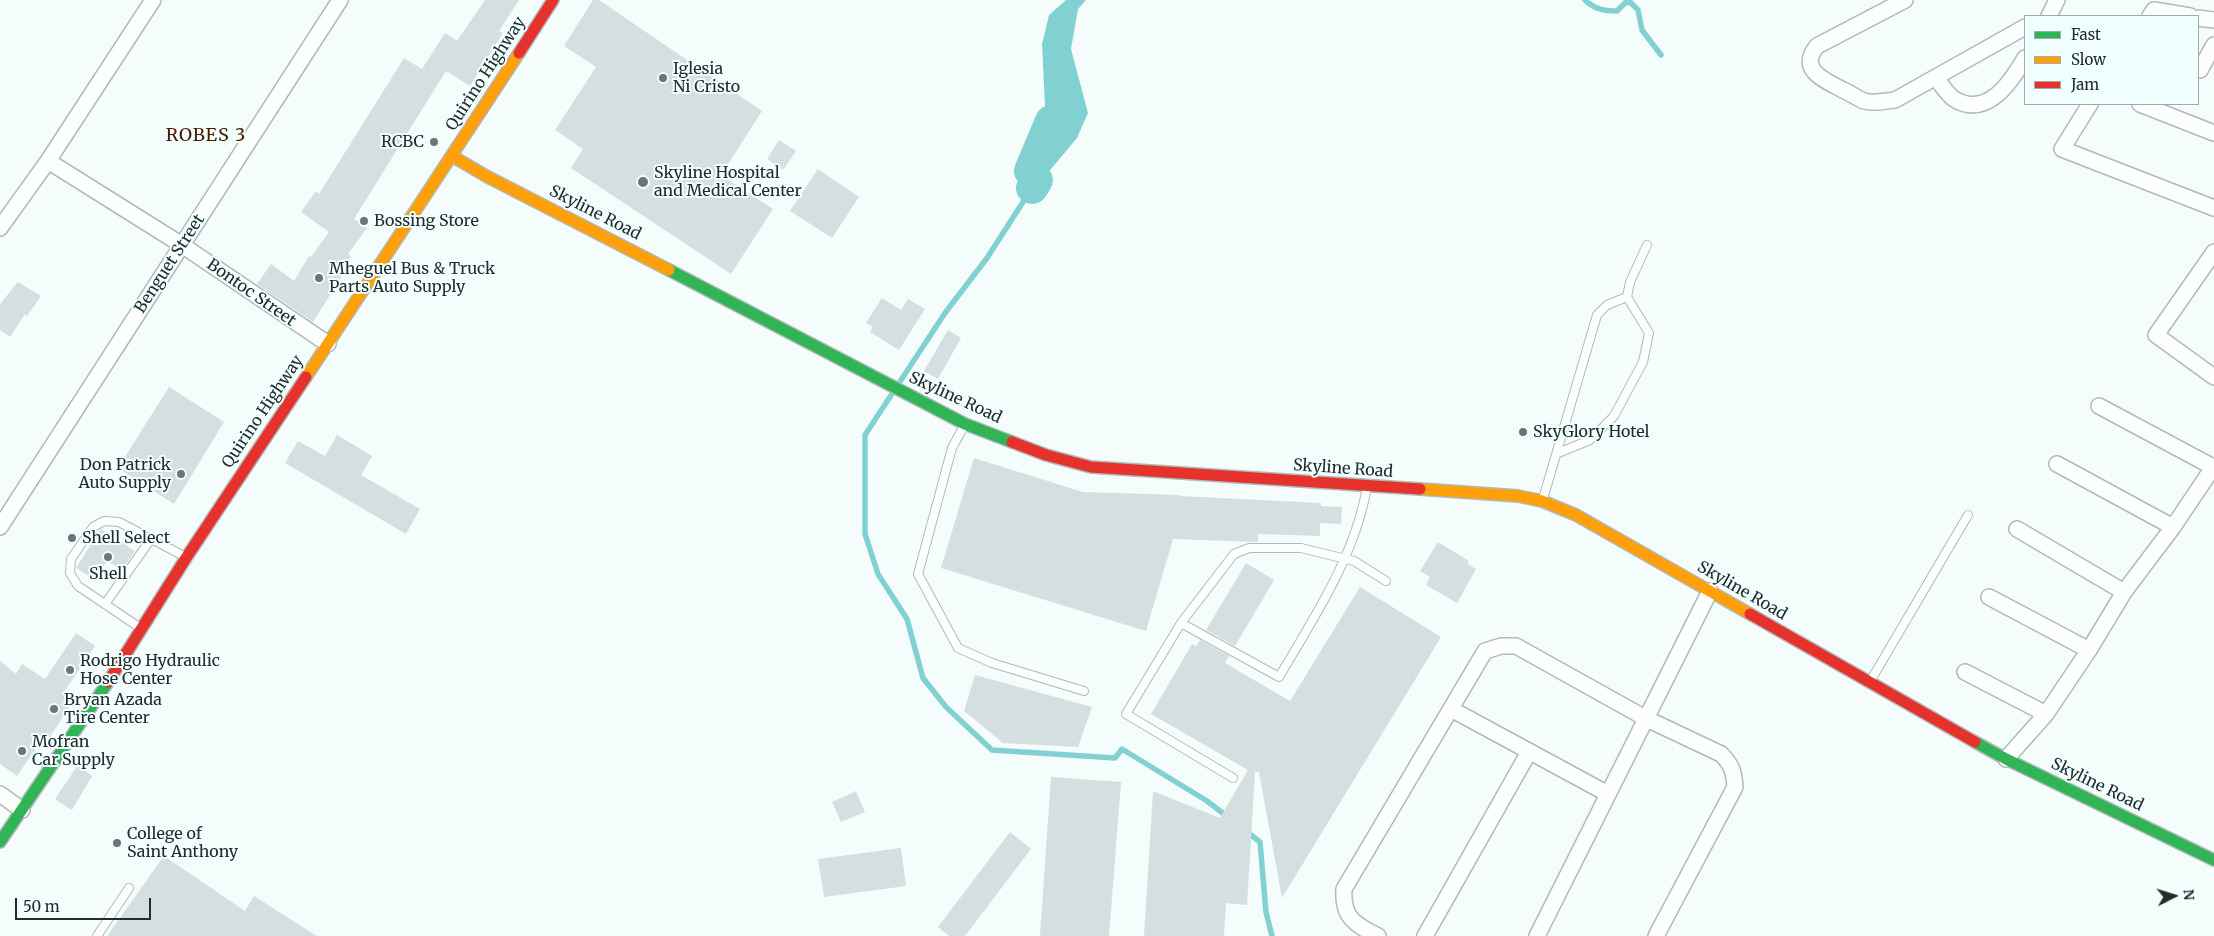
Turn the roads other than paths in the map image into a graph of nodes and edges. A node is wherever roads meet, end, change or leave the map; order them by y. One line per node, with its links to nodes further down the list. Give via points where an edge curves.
1 (154, 0): 18 (street)
2 (340, 0): 21 (street, Benguet Street)
3 (553, 0): 17 (main road, Quirino Highway)
4 (1905, 0): 13 (street, via 1817,46 1811,53 1810,63 1816,76 1865,101 1896,100)
5 (2151, 15): 6 (street, via 2154,10)
6 (2184, 15)
7 (2199, 18): 8 (street)
8 (2214, 20)
9 (2024, 28): 13 (street)
10 (2214, 45): 12 (street)
11 (2024, 60): 13 (street, via 1994,99 1974,105 1954,98)
12 (2200, 70)
13 (1936, 78)
14 (2089, 105): 19 (street, via 2062,149)
15 (2143, 105): 16 (street)
16 (2214, 133)
17 (452, 156): 25 (main road, Quirino Highway); 28 (main road, Skyline Road)
18 (48, 161): 20 (street); 21 (street, Bontoc Street)
19 (2214, 208)
20 (0, 228)
21 (182, 245): 25 (street, Bontoc Street); 36 (street, Benguet Street)
22 (1647, 245): 24 (lane, via 1630,282)
23 (2214, 252): 26 (street, via 2156,335)
24 (1628, 297): 29 (lane, via 1607,305 1597,315); 29 (lane, via 1649,333 1644,362 1614,416 1590,440)
25 (328, 344): 39 (main road, Quirino Highway)
26 (2214, 378)
27 (2100, 406): 31 (street)
28 (964, 424): 32 (main road, Skyline Road, via 1046,455 1090,467); 51 (lane, via 952,448 918,574 958,648 992,663)
29 (1558, 453): 33 (lane)
30 (2057, 464): 35 (street)
31 (2214, 466): 35 (street)
32 (1367, 487): 33 (main road, Skyline Road, via 1518,496); 40 (lane, via 1362,512)
33 (1542, 501): 42 (main road, Skyline Road, via 1576,515)
34 (1968, 515): 50 (lane)
35 (2173, 527): 43 (street)
36 (0, 528)
37 (2017, 529): 43 (street)
38 (151, 539): 39 (lane); 45 (lane); 45 (lane, via 119,522 104,520 93,527 71,559 70,573 78,586)
39 (186, 558): 47 (main road, Quirino Highway)
40 (1344, 559): 41 (lane, via 1354,561); 46 (lane, via 1301,548 1249,548 1234,554); 46 (lane, via 1314,619 1279,677)
41 (1386, 581)
42 (1710, 591): 50 (main road, Skyline Road); 54 (street)
43 (2124, 592): 48 (street)
44 (1989, 597): 48 (street)
45 (104, 604): 47 (lane)
46 (1181, 623): 57 (lane, via 1126,714)
47 (141, 628): 60 (main road, Quirino Highway)
48 (2088, 650): 53 (street)
49 (1965, 672): 53 (street)
50 (1870, 682): 56 (main road, Skyline Road)
51 (1084, 691)
52 (1451, 709): 54 (street, via 1486,651 1516,646); 55 (street); 65 (street, via 1344,889 1343,904 1350,918)
53 (2046, 714): 56 (street)
54 (1647, 719): 59 (street); 68 (street, via 1721,754 1730,764 1735,787)
55 (1529, 752): 59 (street); 66 (street)
56 (2006, 759): 62 (main road, Skyline Road)
57 (1233, 778)
58 (0, 794): 60 (street)
59 (1608, 794): 67 (street)
60 (22, 810): 61 (main road, Quirino Highway)
61 (0, 842)
62 (2214, 860)
63 (129, 888): 64 (lane)
64 (97, 936)
65 (1378, 936)
66 (1424, 936)
67 (1536, 936)
68 (1656, 936)

